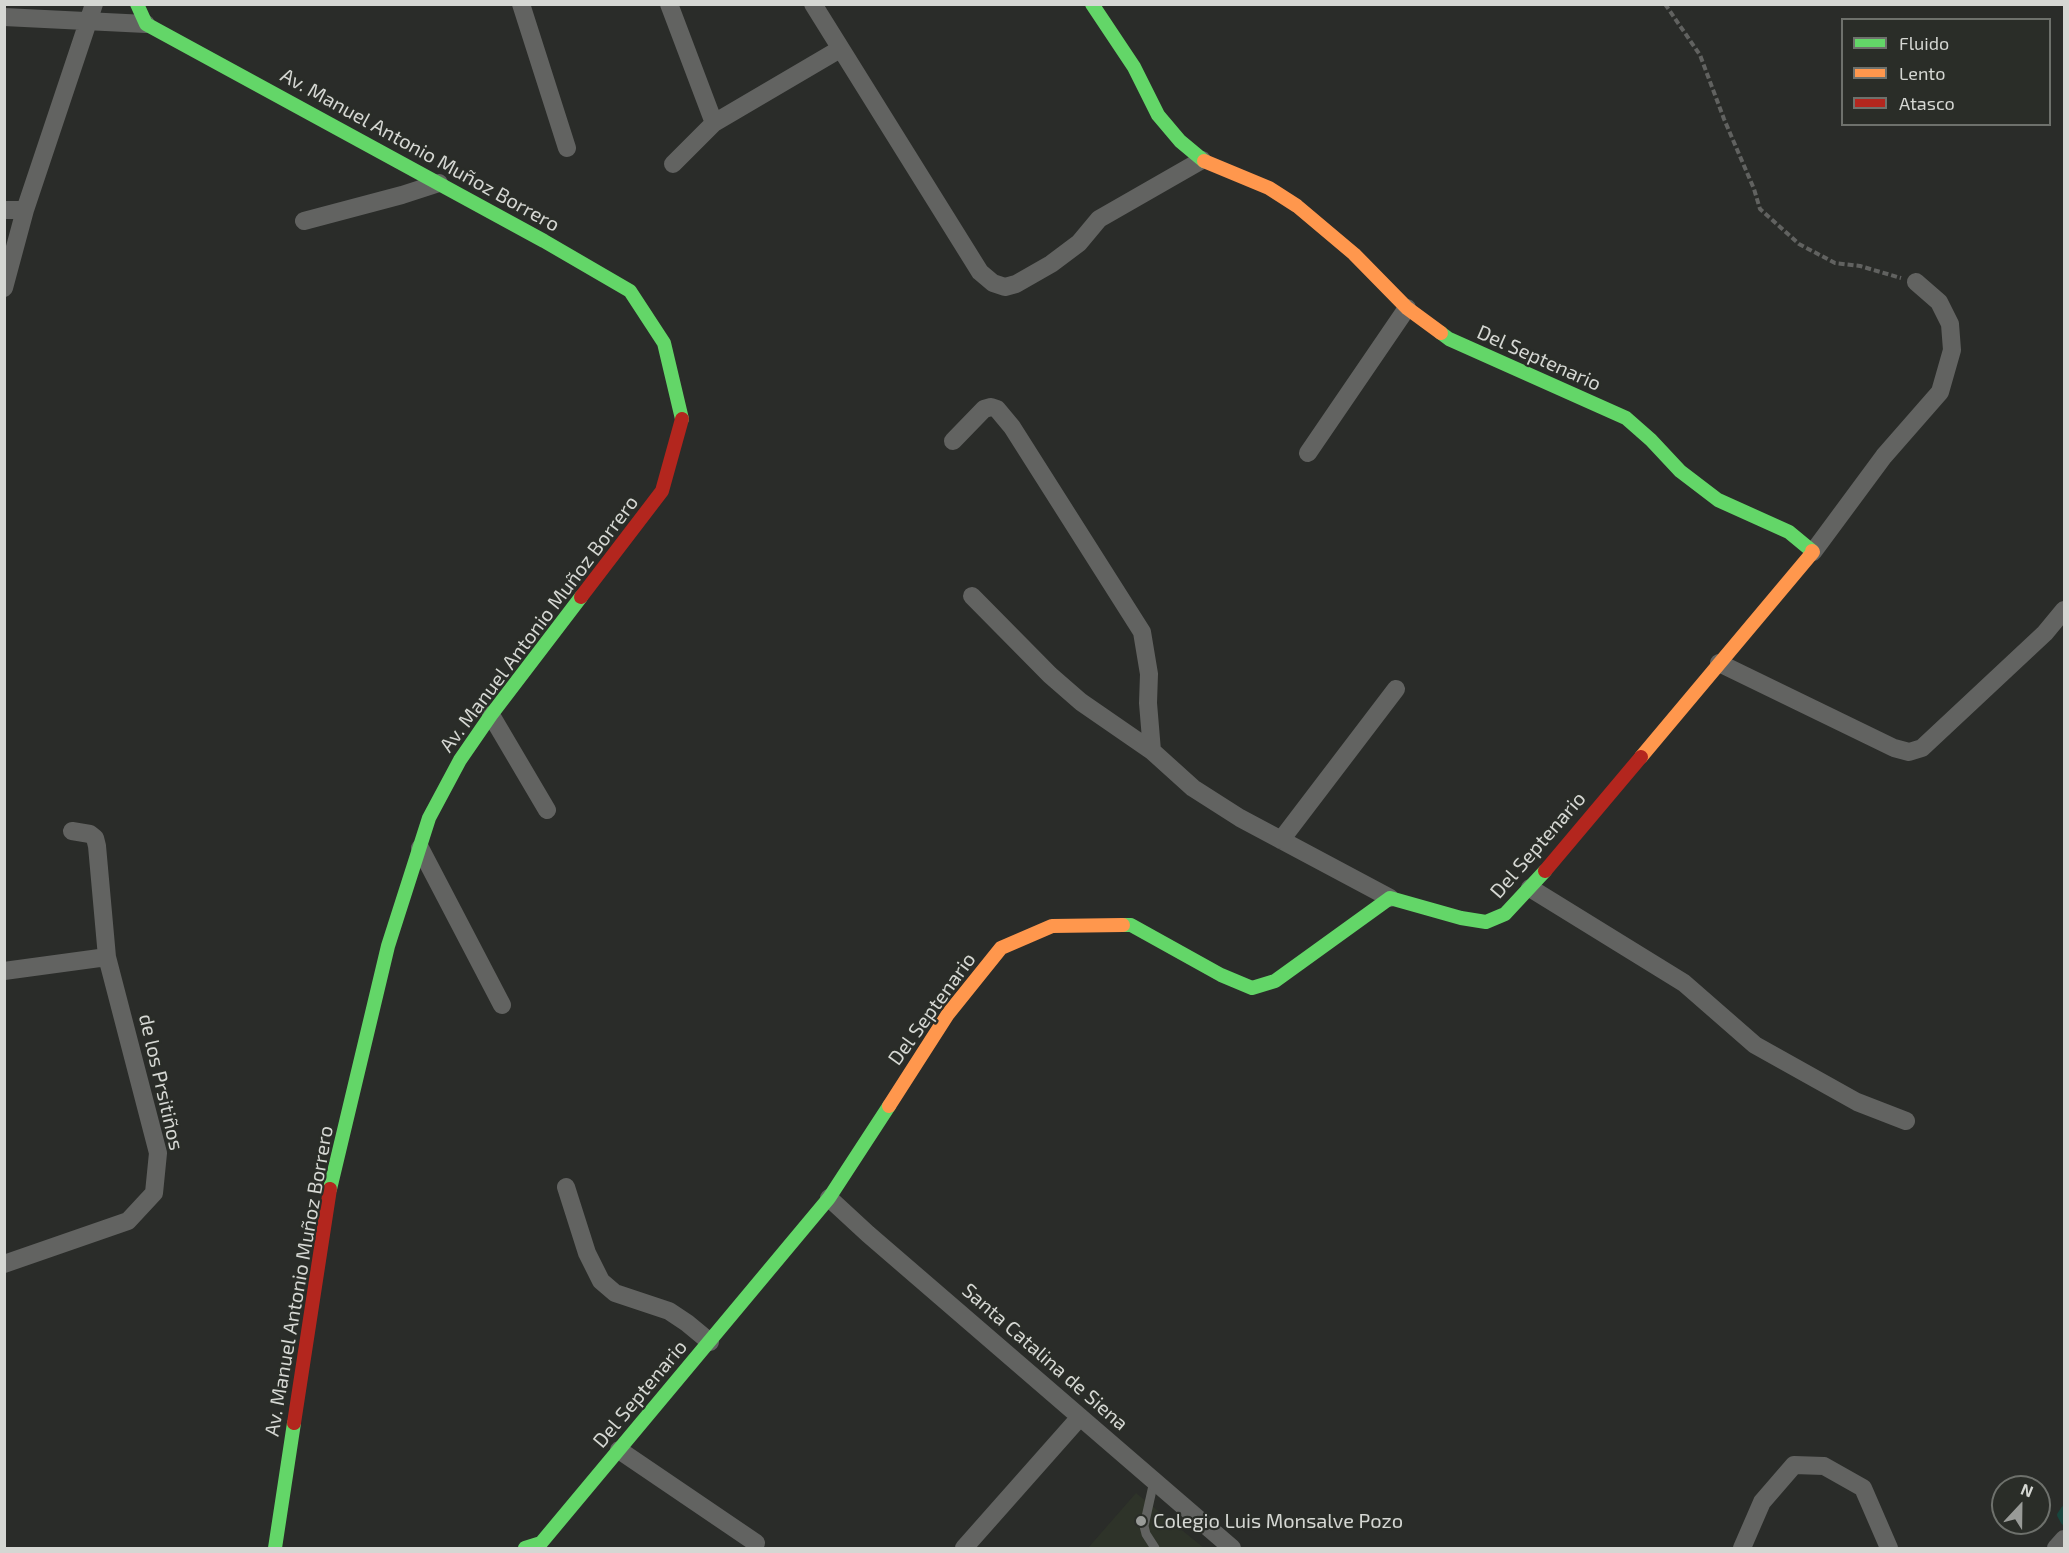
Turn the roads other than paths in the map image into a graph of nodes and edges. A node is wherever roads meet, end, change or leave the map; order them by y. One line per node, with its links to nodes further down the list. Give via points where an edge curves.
1 (137, 4): 9 (street)
2 (521, 4): 12 (street)
3 (669, 4): 11 (street)
4 (813, 4): 10 (street)
5 (1092, 4): 13 (street, Del Septenario, via 1134,67 1158,115)
6 (52, 11): 7 (street); 8 (street)
7 (91, 13): 9 (street); 17 (street)
8 (4, 18)
9 (146, 24): 15 (street, Av. Manuel Antonio Muñoz Borrero)
10 (840, 49): 11 (street); 13 (street, via 980,272 1005,287 1051,264 1079,243 1099,219)
11 (714, 123): 14 (street)
12 (567, 148)
13 (1202, 160): 21 (street, Del Septenario, via 1269,188 1297,206 1354,254)
14 (673, 164)
15 (439, 183): 18 (street); 29 (street, Av. Manuel Antonio Muñoz Borrero, via 630,291 664,343 684,422 662,491)
16 (4, 210): 17 (street)
17 (25, 210): 20 (street)
18 (304, 221)
19 (1916, 282): 24 (street, via 1939,302 1950,324 1952,350 1940,392 1884,456)
20 (4, 288)
21 (1407, 308): 23 (street); 24 (street, Del Septenario, via 1449,339 1626,417 1680,471 1718,500 1789,532)
22 (953, 441): 30 (street, via 984,409 991,407 1012,427 1142,632 1149,674)
23 (1308, 453)
24 (1813, 552): 27 (street, Del Septenario)
25 (972, 596): 30 (street, via 1081,702)
26 (2064, 610): 27 (street, via 2045,633 1922,748 1909,752)
27 (1719, 663): 35 (street, Del Septenario)
28 (1396, 689): 33 (street)
29 (491, 715): 31 (street); 34 (street, Av. Manuel Antonio Muñoz Borrero, via 460,760 429,818)
30 (1152, 751): 33 (street, via 1193,788)
31 (547, 810)
32 (72, 831): 37 (street, de los Prsitiños, via 95,838)
33 (1281, 840): 36 (street)
34 (420, 848): 39 (street); 51 (street, Av. Manuel Antonio Muñoz Borrero, via 388,946 332,1179)
35 (1530, 888): 36 (street, Del Septenario, via 1505,914 1486,922); 40 (street, via 1684,983 1755,1045 1857,1102)
36 (1389, 898): 42 (street, Del Septenario, via 1275,981 1252,988 1131,925 1052,927 1001,948 948,1014)
37 (107, 957): 38 (street); 43 (street, de los Prsitiños, via 158,1153 154,1193 128,1221)
38 (4, 970)
39 (502, 1005)
40 (1906, 1121)
41 (566, 1187): 44 (street, via 587,1253 601,1281 615,1293 669,1311)
42 (830, 1198): 44 (street, Del Septenario); 45 (street, Santa Catalina de Siena)
43 (4, 1264)
44 (710, 1342): 46 (street, Del Septenario)
45 (1080, 1417): 47 (street, Santa Catalina de Siena); 52 (street)
46 (619, 1450): 49 (street); 50 (street, Del Septenario)
47 (1154, 1481): 53 (lane, via 1144,1526); 54 (street, Santa Catalina de Siena)
48 (2064, 1539): 57 (street)
49 (756, 1543)
50 (540, 1547)
51 (275, 1548)
52 (964, 1548)
53 (1155, 1548)
54 (1232, 1548)
55 (1742, 1548): 56 (street, via 1762,1502 1794,1465 1824,1466 1863,1488)
56 (1889, 1548)
57 (2056, 1548)

